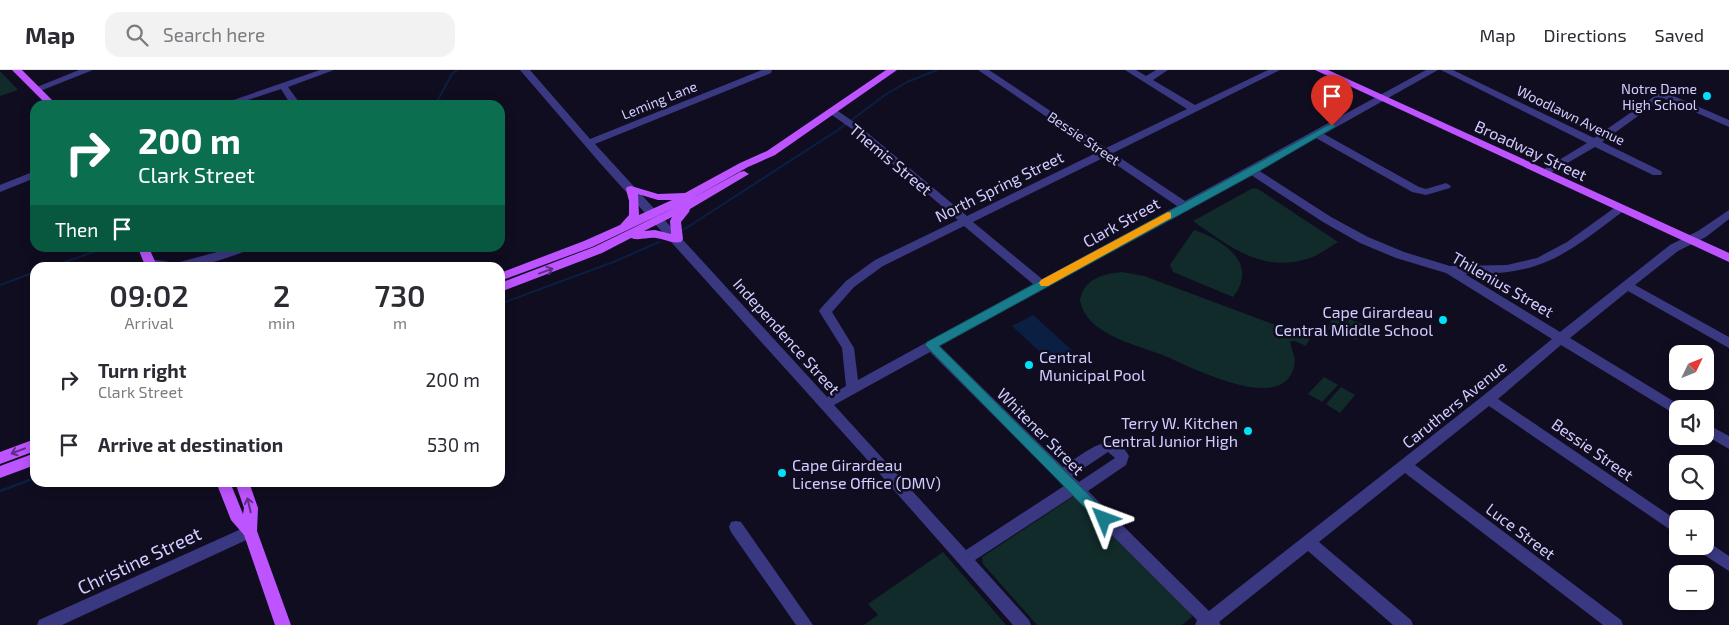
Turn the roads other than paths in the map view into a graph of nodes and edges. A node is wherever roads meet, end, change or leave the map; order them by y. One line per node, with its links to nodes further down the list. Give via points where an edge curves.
1 (17, 70): 17 (main road)
2 (88, 70): 17 (street)
3 (329, 70): 16 (street)
4 (525, 70): 27 (street, Independence Street)
5 (892, 70): 23 (main road)
6 (983, 70): 28 (street, Bessie Street)
7 (1130, 70): 15 (street)
8 (1163, 70): 15 (street)
9 (1274, 70): 22 (street, North Spring Street)
10 (1320, 70): 14 (main road, Broadway Street)
11 (1433, 70): 18 (street, Clark Street)
12 (1446, 70): 26 (street, Woodlawn Avenue)
13 (768, 71): 27 (street, Leming Lane)
14 (1330, 73): 18 (main road, Broadway Street)
15 (1146, 80): 22 (street)
16 (283, 86): 20 (street); 21 (street)
17 (37, 89): 19 (main road)
18 (1381, 99): 25 (street, Clark Street); 30 (main road, Broadway Street)
19 (47, 100)
20 (240, 100)
21 (293, 100)
22 (1194, 109): 28 (street, North Spring Street)
23 (832, 111): 36 (main road, via 749,171); 41 (street, Themis Street)
24 (1729, 124): 26 (street, via 1662,94)
25 (1316, 134): 29 (street, Clark Street); 33 (street, via 1416,190 1426,192)
26 (1595, 142): 30 (street); 31 (street, Woodlawn Avenue)
27 (589, 143): 35 (street, Independence Street)
28 (1107, 152): 37 (street, Bessie Street); 41 (street, North Spring Street)
29 (1252, 171): 37 (street, Clark Street); 50 (street, Thilenius Street, via 1352,234 1410,259)
30 (1544, 173): 38 (main road, Broadway Street)
31 (1658, 173)
32 (30, 176): 34 (street)
33 (1446, 186)
34 (0, 189)
35 (631, 189): 36 (main road, via 658,197); 40 (street, Independence Street); 42 (main road, via 634,216)
36 (692, 198): 40 (main road); 43 (main road, via 675,221)
37 (1185, 206): 52 (street, Clark Street)
38 (1621, 208): 44 (main road, Broadway Street); 50 (street, via 1541,261 1516,268)
39 (1729, 214): 44 (street, Caruthers Avenue)
40 (655, 217): 42 (main road); 43 (street, Independence Street)
41 (964, 220): 52 (street, Themis Street); 58 (street, North Spring Street, via 872,267 850,284 825,311 848,348)
42 (616, 236): 43 (main road, via 655,234); 51 (main road); 53 (main road, one-way to 42, via 575,260)
43 (677, 239): 60 (street, Independence Street)
44 (1690, 240): 47 (main road, Broadway Street); 54 (street, Caruthers Avenue, via 1674,248)
45 (229, 252): 46 (street)
46 (226, 253): 48 (street); 49 (street)
47 (1729, 258)
48 (194, 262)
49 (207, 262)
50 (1450, 270): 55 (street, Thilenius Street)
51 (505, 275)
52 (1041, 285): 57 (street, Clark Street)
53 (505, 286)
54 (1628, 286): 55 (street, Caruthers Avenue); 56 (street)
55 (1560, 339): 59 (street, Caruthers Avenue); 61 (street, Thilenius Street)
56 (1729, 343)
57 (931, 345): 58 (street, Clark Street); 69 (street, Whitener Street)
58 (853, 388): 60 (street, Clark Street)
59 (1489, 399): 67 (street, Caruthers Avenue); 73 (street, Bessie Street)
60 (825, 404): 78 (street, Independence Street)
61 (1669, 406)
62 (1714, 434): 63 (street)
63 (1729, 443)
64 (30, 447): 65 (main road, one-way to 65)
65 (0, 458)
66 (30, 461): 68 (main road)
67 (1405, 465): 76 (street, Caruthers Avenue); 86 (street, Luce Street)
68 (0, 472)
69 (1061, 476): 72 (street, Whitener Street); 72 (street, via 1106,447 1112,446 1122,456 1121,461)
70 (225, 487): 75 (main road, via 236,516)
71 (244, 487): 75 (main road, one-way to 71, via 251,508)
72 (1075, 490): 78 (street); 80 (street, Whitener Street)
73 (1669, 523)
74 (736, 527): 83 (street)
75 (250, 531): 81 (street, Christine Street); 82 (main road)
76 (1308, 541): 80 (street, Caruthers Avenue); 85 (street)
77 (1714, 554): 79 (street)
78 (964, 559): 84 (street, Independence Street)
79 (1729, 564)
80 (1208, 624)
81 (45, 625)
82 (283, 625)
83 (805, 625)
84 (1023, 625)
85 (1405, 625)
86 (1615, 625)

